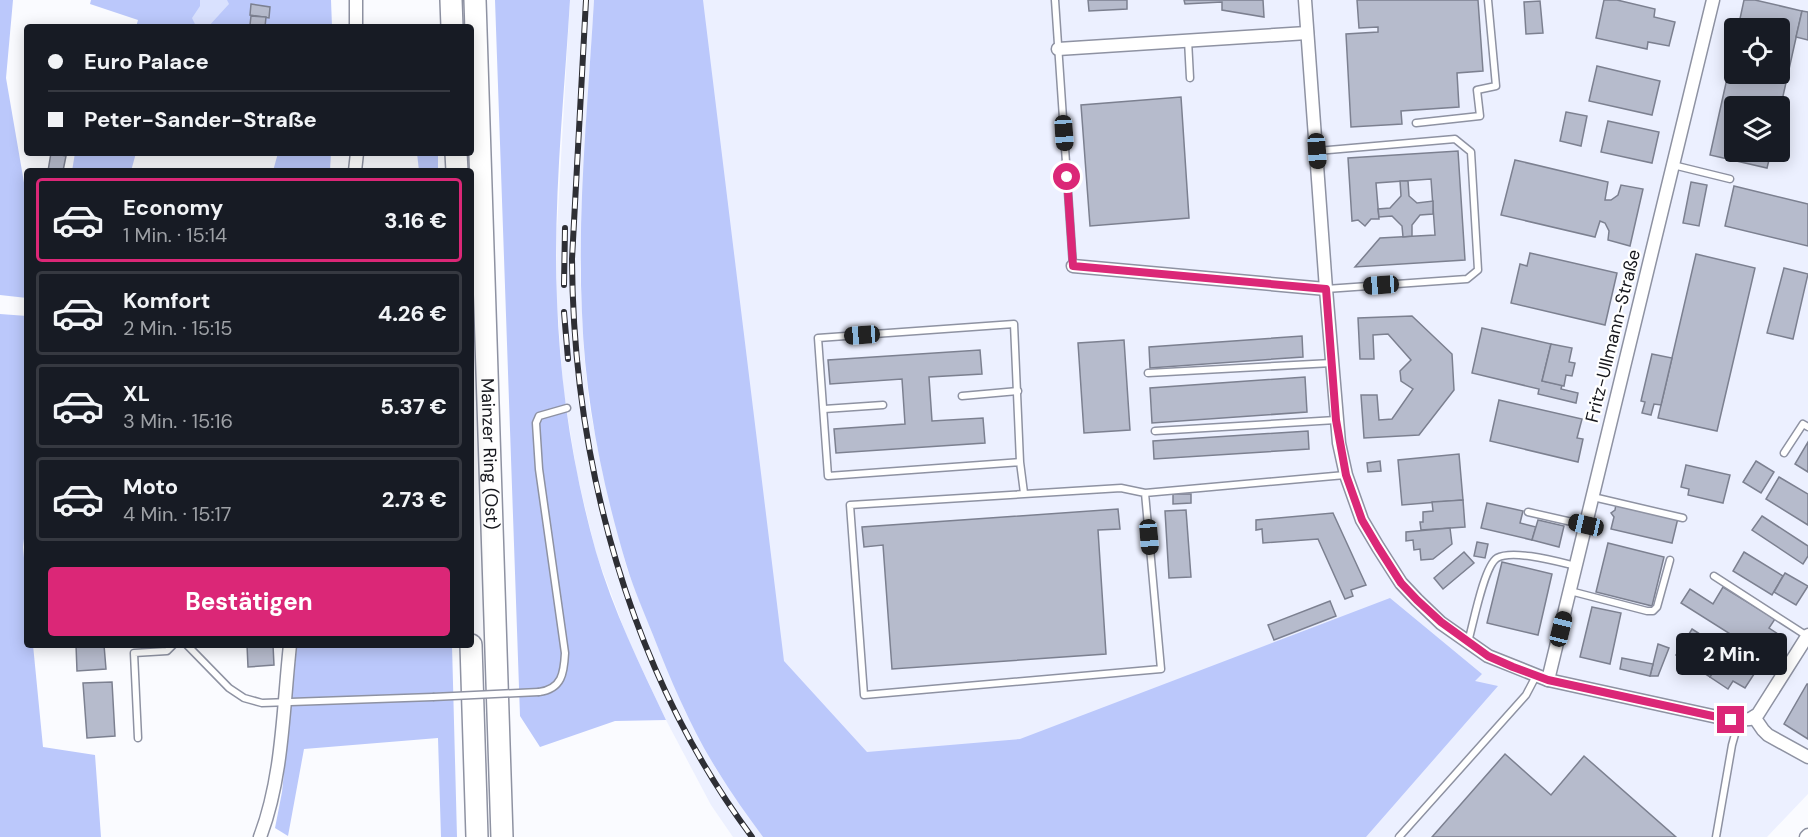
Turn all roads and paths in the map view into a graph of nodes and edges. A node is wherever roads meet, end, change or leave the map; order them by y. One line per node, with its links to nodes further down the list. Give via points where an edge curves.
1 (356, 0): 8 (street)
2 (451, 0): 9 (highway)
3 (476, 0): 58 (highway, Mainzer Ring (Ost))
4 (1055, 0): 12 (lane)
5 (1305, 0): 10 (street)
6 (1488, 0): 14 (lane, via 1496,86 1477,90 1480,116)
7 (1713, 0): 16 (street, Fritz-Ullmann-Straße)
8 (356, 24)
9 (452, 24)
10 (1307, 33): 11 (street); 15 (street)
11 (1188, 40): 12 (street); 13 (lane)
12 (1058, 49): 18 (lane)
13 (1190, 78)
14 (1416, 123)
15 (1317, 151): 19 (street); 19 (lane, via 1455,139 1471,152 1478,270 1467,279)
16 (1673, 165): 17 (lane); 35 (street, Fritz-Ullmann-Straße)
17 (1730, 179)
18 (1073, 266): 19 (street)
19 (1326, 289): 20 (street)
20 (1332, 363): 21 (lane); 27 (street)
21 (1148, 373)
22 (1018, 391): 23 (lane); 26 (lane, via 1014,324 818,338); 31 (lane)
23 (962, 396)
24 (883, 405): 26 (lane)
25 (567, 408): 51 (lane, bridge, via 539,416 536,423 565,653 559,683 539,692)
26 (824, 409): 31 (lane, via 828,476)
27 (1336, 420): 29 (lane); 32 (street)
28 (1808, 427): 30 (lane, via 1803,424)
29 (1155, 431)
30 (1784, 453)
31 (1020, 462): 33 (lane)
32 (1346, 475): 34 (lane); 44 (street, via 1362,520 1401,583)
33 (1024, 493): 34 (lane, via 1121,488); 34 (lane, via 850,506 864,695 1161,669)
34 (1145, 493)
35 (1593, 496): 37 (lane); 38 (street, Fritz-Ullmann-Straße)
36 (1528, 512): 38 (lane)
37 (1683, 518)
38 (1586, 525): 40 (street, Fritz-Ullmann-Straße)
39 (1670, 560): 42 (lane, via 1653,611)
40 (1576, 566): 42 (street, Fritz-Ullmann-Straße); 44 (lane, via 1525,556 1497,559 1489,569)
41 (1714, 576): 43 (lane)
42 (1570, 591): 50 (street, Fritz-Ullmann-Straße)
43 (1808, 635): 52 (street)
44 (1468, 642): 49 (street, via 1488,656)
45 (170, 648): 54 (lane, via 134,653)
46 (190, 648): 51 (lane, via 244,698)
47 (290, 648): 51 (street)
48 (471, 648): 57 (highway)
49 (1536, 676): 50 (street); 59 (lane, via 1526,695)
50 (1548, 680): 53 (street)
51 (284, 703): 56 (street, via 275,779)
52 (1754, 717): 53 (street); 55 (street, via 1763,730)
53 (1739, 720): 60 (lane)
54 (138, 738)
55 (1808, 758)
56 (260, 837)
57 (477, 837)
58 (502, 837)
59 (1399, 837)
60 (1716, 837)

